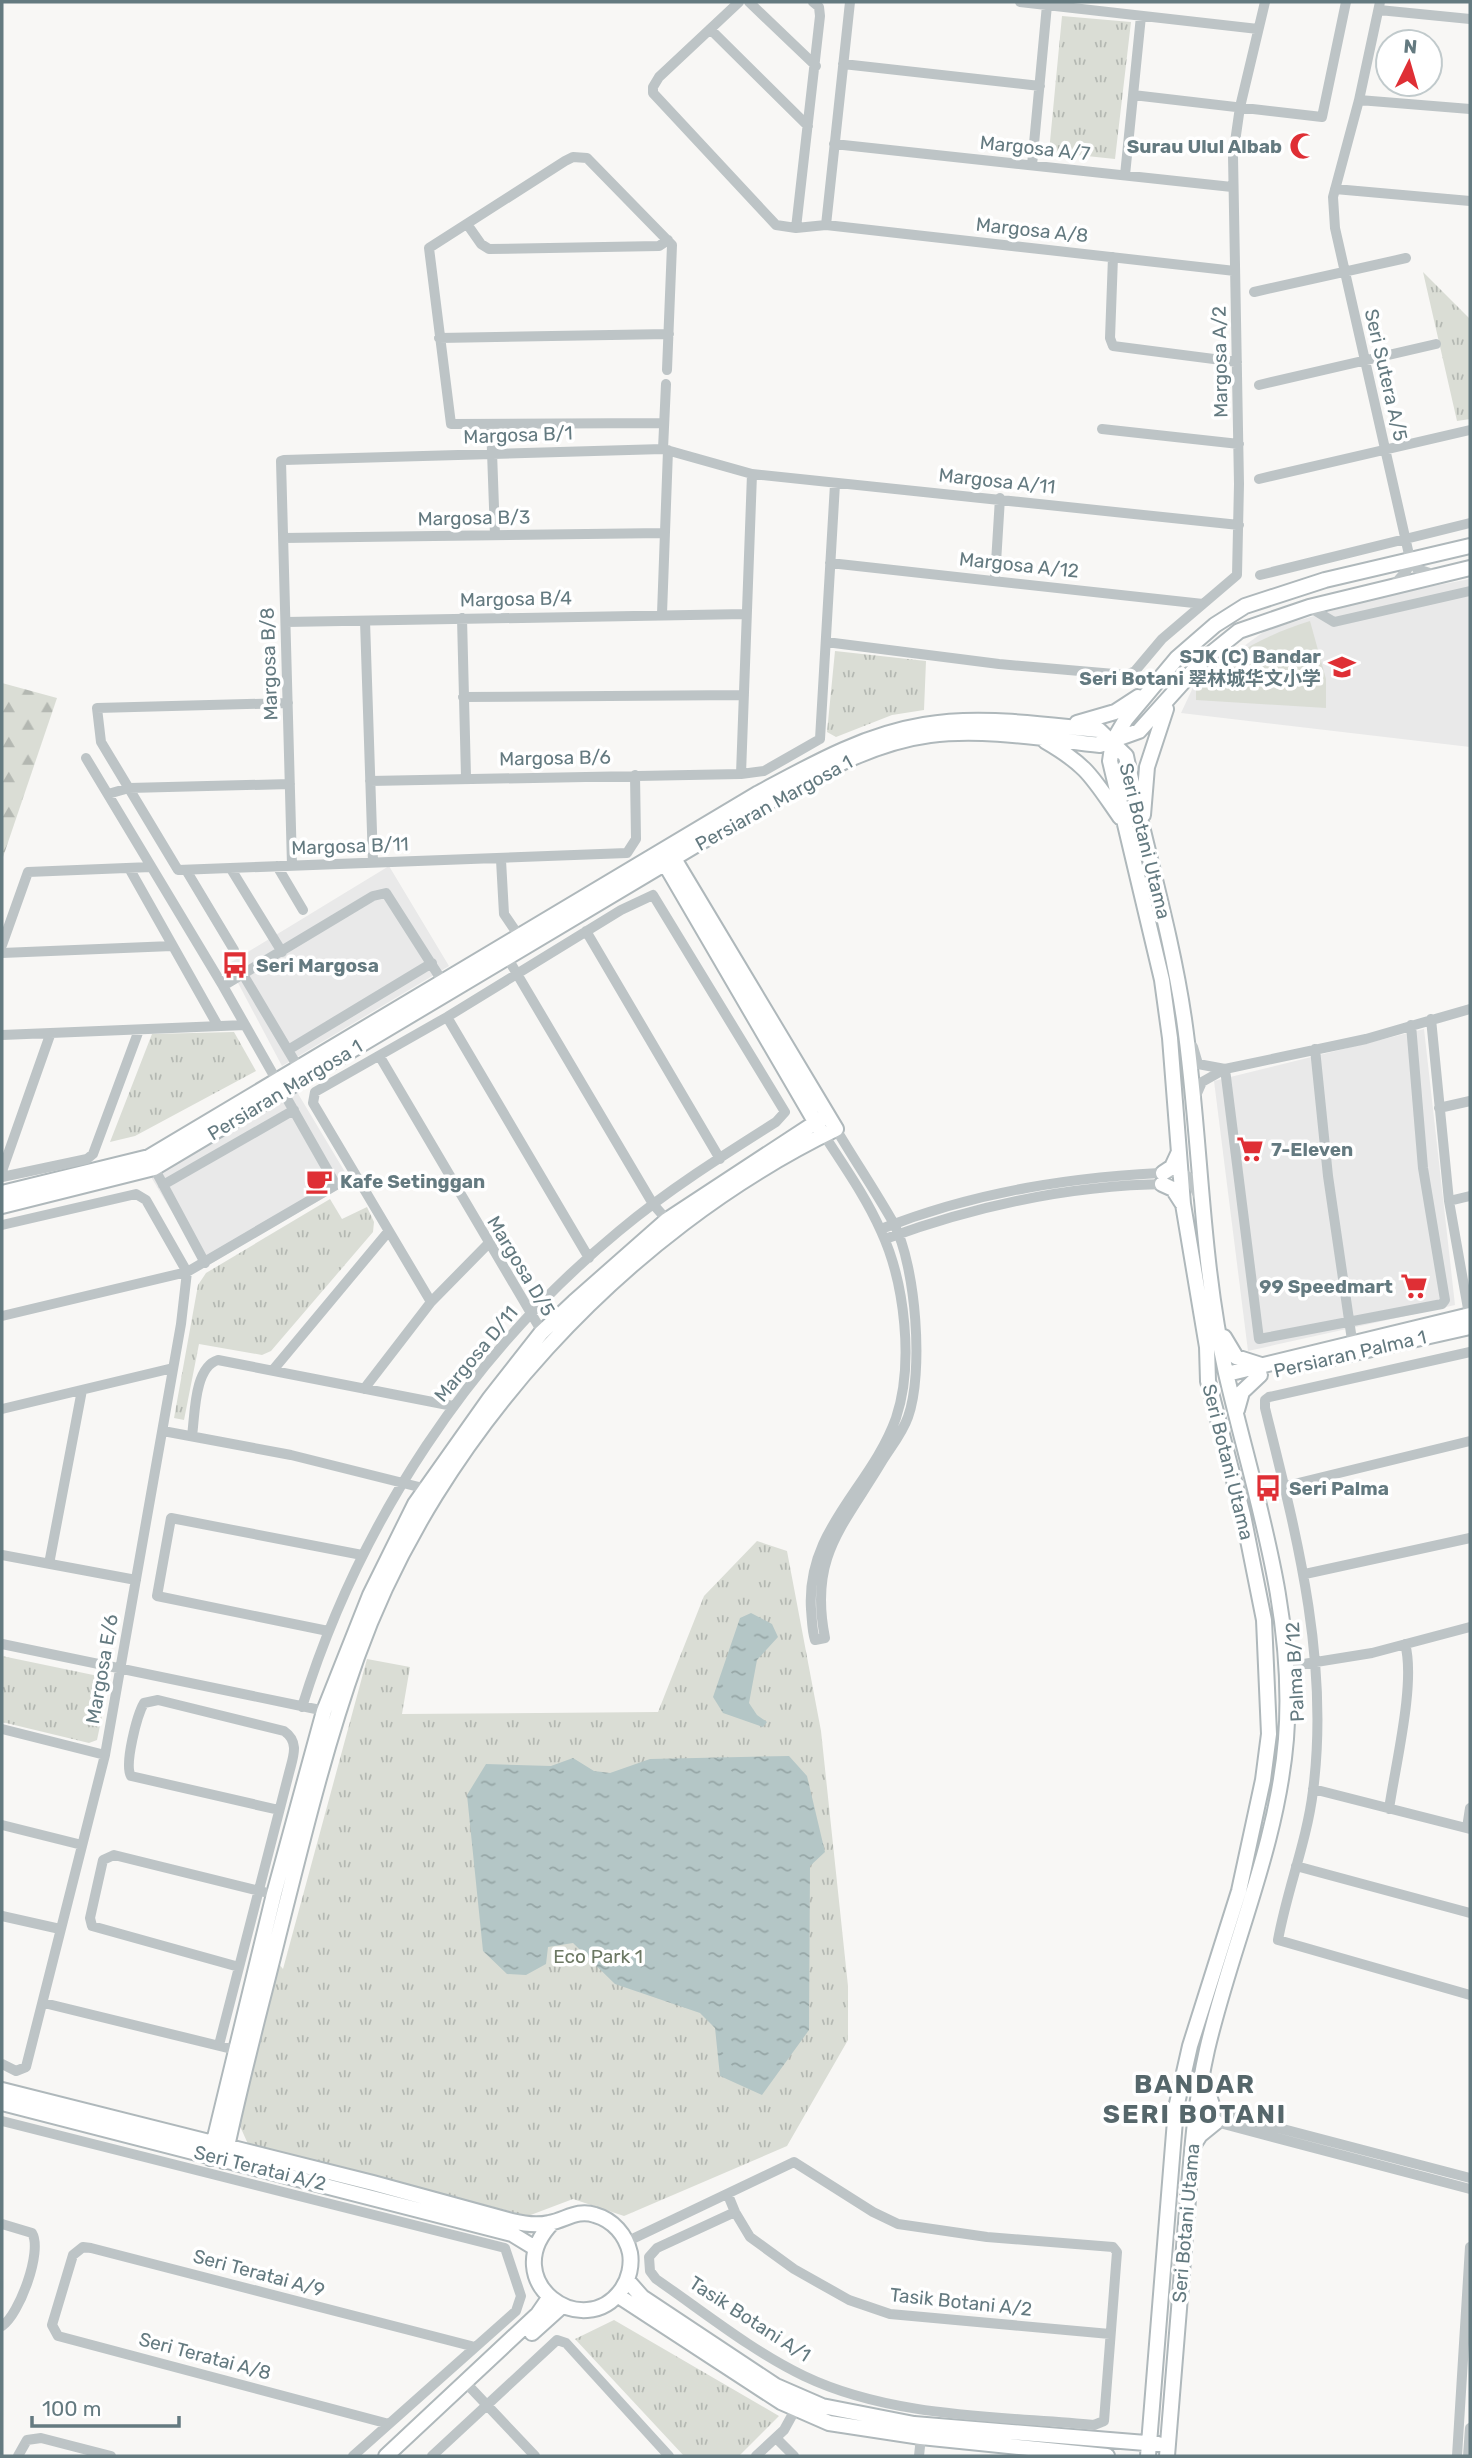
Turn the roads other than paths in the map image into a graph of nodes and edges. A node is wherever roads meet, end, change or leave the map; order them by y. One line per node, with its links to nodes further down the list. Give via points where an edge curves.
1 (739, 2): 12 (street)
2 (748, 2): 15 (street)
3 (813, 2): 15 (street, via 820,11)
4 (850, 2): 14 (street)
5 (1020, 2): 8 (street)
6 (1265, 2): 13 (street, Margosa A/2)
7 (1346, 2): 19 (street, via 1322,117)
8 (1047, 5): 10 (street); 16 (street)
9 (1380, 6): 11 (street); 18 (street, Seri Sutera A/5)
10 (1141, 16): 13 (street); 17 (street)
11 (1470, 19)
12 (710, 29): 21 (street); 30 (street, via 655,81 653,93 772,221)
13 (1258, 29): 19 (street, Margosa A/2)
14 (843, 64): 16 (street); 22 (street)
15 (816, 66): 21 (street)
16 (1040, 86): 23 (street)
17 (1133, 95): 19 (street); 24 (street)
18 (1359, 100): 20 (street); 26 (street, Seri Sutera A/5)
19 (1240, 107): 25 (street, Margosa A/2)
20 (1470, 109)
21 (808, 126): 30 (street)
22 (834, 144): 23 (street, Margosa A/7); 29 (street)
23 (1032, 165): 24 (street, Margosa A/7)
24 (1125, 175): 25 (street, Margosa A/7)
25 (1232, 187): 34 (street, Margosa A/2)
26 (1334, 193): 27 (street); 35 (street, Seri Sutera A/5, via 1335,228)
27 (1470, 201)
28 (467, 224): 31 (street, via 489,249 659,246); 31 (street, via 565,161 582,157); 38 (street, via 429,248)
29 (825, 226): 30 (street, Margosa A/8); 32 (street, Margosa A/8)
30 (796, 229)
31 (668, 240): 37 (street, via 673,245)
32 (1114, 257): 34 (street, Margosa A/8); 41 (street, via 1113,346)
33 (1406, 258): 35 (street)
34 (1235, 271): 41 (street, Margosa A/2)
35 (1345, 272): 36 (street); 40 (street, Seri Sutera A/5)
36 (1254, 292)
37 (669, 334): 38 (street); 42 (street)
38 (439, 338): 46 (street, via 449,420)
39 (1436, 344): 40 (street)
40 (1365, 361): 44 (street); 51 (street, Seri Sutera A/5)
41 (1237, 362): 49 (street, Margosa A/2)
42 (667, 370)
43 (666, 384): 45 (street)
44 (1259, 385)
45 (664, 423): 46 (street); 50 (street)
46 (491, 424): 52 (street)
47 (1102, 429): 49 (street)
48 (1470, 430): 51 (street)
49 (1239, 444): 59 (street, Margosa A/2)
50 (665, 449): 52 (street, Margosa B/1); 54 (street, Margosa B/1); 60 (street)
51 (1385, 450): 55 (street); 63 (street, Seri Sutera A/5)
52 (492, 453): 53 (street, Margosa B/1); 61 (street)
53 (281, 461): 62 (street, Margosa B/8)
54 (752, 474): 56 (street, Margosa A/11); 76 (street)
55 (1259, 479)
56 (835, 484): 57 (street, Margosa A/11); 66 (street)
57 (1000, 498): 59 (street, Margosa A/11); 70 (street)
58 (1470, 523): 63 (street)
59 (1239, 525): 73 (street, Margosa A/2, via 1237,575)
60 (665, 533): 61 (street, Margosa B/3); 75 (street)
61 (495, 535): 62 (street, Margosa B/3)
62 (283, 538): 79 (street, Margosa B/8)
63 (1405, 538): 65 (street, Seri Sutera A/5); 68 (street)
64 (1470, 547): 65 (street)
65 (1409, 559): 69 (street, via 1417,569); 71 (street, via 1407,570); 81 (street, via 1245,606 1191,645)
66 (830, 563): 70 (street, Margosa A/12); 80 (street)
67 (1470, 568): 69 (street)
68 (1261, 575)
69 (1437, 576): 71 (street)
70 (995, 579): 73 (street, Margosa A/12)
71 (1393, 586): 74 (street)
72 (1470, 591): 74 (street, via 1334,622)
73 (1203, 604): 80 (street, Margosa A/2, via 1126,675)
74 (1309, 607): 84 (street, via 1239,631 1203,660)
75 (662, 614): 76 (street, Margosa B/4); 77 (street, Margosa B/4)
76 (747, 614): 82 (street)
77 (462, 618): 78 (street, Margosa B/4); 83 (street)
78 (365, 621): 79 (street, Margosa B/4); 95 (street)
79 (286, 622): 85 (street, Margosa B/8)
80 (826, 642): 88 (street)
81 (1165, 674): 86 (street, via 1115,712); 89 (street)
82 (744, 695): 83 (street); 92 (street)
83 (463, 697): 94 (street)
84 (1169, 701): 89 (street, via 1139,731); 100 (street, via 1147,767)
85 (288, 703): 96 (street, Margosa B/8); 97 (street, via 97,708 101,742)
86 (1055, 726): 89 (street, Persiaran Margosa 1, via 1100,730); 91 (street, Persiaran Margosa 1, via 924,724 864,741)
87 (1041, 738): 89 (street, Persiaran Margosa 1, via 1100,745); 91 (street, Persiaran Margosa 1, via 929,735); 99 (street, via 1091,773)
88 (820, 739): 91 (street); 92 (street, Margosa B/6, via 764,771)
89 (1113, 741): 99 (street, Seri Botani Utama, via 1110,761); 100 (street, Seri Botani Utama, via 1126,756)
90 (86, 758): 98 (street)
91 (833, 760): 103 (street, Persiaran Margosa 1); 103 (street, Persiaran Margosa 1)
92 (741, 774): 93 (street, Margosa B/6)
93 (635, 775): 94 (street, Margosa B/6); 101 (street, Margosa B/11, via 636,839 626,853)
94 (466, 777): 95 (street, Margosa B/6)
95 (370, 781): 102 (street)
96 (290, 784): 97 (street); 104 (street, Margosa B/8)
97 (129, 788): 98 (street); 109 (street, via 178,870)
98 (108, 794): 106 (street)
99 (1125, 823): 146 (street, Seri Botani Utama, via 1162,980)
100 (1143, 835): 127 (street, Seri Botani Utama, via 1175,962)
101 (501, 860): 102 (street, Margosa B/11); 112 (street, via 504,914)
102 (373, 862): 104 (street, Margosa B/11)
103 (671, 862): 112 (street, Persiaran Margosa 1); 118 (street, Persiaran Margosa 1); 143 (street)
104 (292, 865): 105 (street, Margosa B/11)
105 (278, 866): 108 (street, Margosa B/11); 110 (street)
106 (151, 867): 107 (street); 122 (street)
107 (129, 868): 113 (street, via 29,872); 114 (street)
108 (232, 869): 109 (street, Margosa B/11); 116 (street)
109 (186, 870): 115 (street)
110 (303, 910)
111 (586, 930): 120 (street); 147 (street); 147 (street, Margosa D/11, via 653,895 785,1112)
112 (519, 936): 123 (street, Persiaran Margosa 1)
113 (2, 945)
114 (172, 946): 117 (street); 130 (street)
115 (234, 950)
116 (282, 952): 119 (street, via 373,896 386,893); 121 (street)
117 (2, 953)
118 (507, 957): 120 (street); 123 (street, Persiaran Margosa 1)
119 (432, 963): 123 (street); 135 (street)
120 (516, 973): 125 (street); 161 (street)
121 (244, 976): 122 (street); 135 (street)
122 (223, 986): 128 (street)
123 (447, 988): 137 (street, Persiaran Margosa 1); 139 (street, Persiaran Margosa 1)
124 (1470, 1009): 126 (street)
125 (447, 1017): 136 (street); 172 (street)
126 (1431, 1019): 129 (street); 141 (street)
127 (1185, 1023): 138 (street, via 1198,1063); 144 (street, Seri Botani Utama)
128 (245, 1025): 130 (street); 139 (street)
129 (1410, 1025): 134 (street); 180 (street, via 1423,1168 1445,1300)
130 (218, 1026): 131 (street)
131 (139, 1030): 133 (street); 151 (street, via 93,1154)
132 (2, 1035): 133 (street)
133 (50, 1035): 150 (street)
134 (1315, 1049): 138 (street); 180 (street)
135 (288, 1050): 137 (street)
136 (380, 1057): 169 (street, via 313,1097); 171 (street, Margosa D/5)
137 (298, 1067): 139 (street, Persiaran Margosa 1)
138 (1225, 1069): 144 (street, via 1197,1089); 180 (street, via 1259,1339)
139 (279, 1086): 142 (street); 149 (street, Persiaran Margosa 1)
140 (1470, 1101): 141 (street)
141 (1439, 1108): 160 (street)
142 (294, 1110): 155 (street); 173 (street, via 336,1185)
143 (821, 1118): 145 (street); 165 (street)
144 (1193, 1118): 148 (street, Seri Botani Utama)
145 (830, 1132): 168 (street); 170 (street); 182 (street, via 780,1159 672,1231)
146 (1178, 1154): 152 (street); 153 (street, Seri Botani Utama)
147 (720, 1158): 161 (street, Margosa D/11)
148 (1197, 1160): 153 (street); 159 (street, Seri Botani Utama)
149 (152, 1162): 155 (street); 156 (street, Persiaran Margosa 1); 163 (street, Persiaran Margosa 1)
150 (2, 1171)
151 (2, 1177)
152 (1162, 1178): 153 (street); 154 (street); 157 (street); 162 (street)
153 (1183, 1178): 159 (street); 162 (street, Seri Botani Utama)
154 (1038, 1183): 157 (street); 164 (street)
155 (163, 1185): 173 (street)
156 (2, 1193)
157 (1040, 1196): 166 (street)
158 (1470, 1196): 160 (street)
159 (1200, 1198): 181 (street, Seri Botani Utama)
160 (1449, 1201): 175 (street)
161 (653, 1204): 165 (street); 172 (street, Margosa D/11)
162 (1183, 1204): 183 (street, Seri Botani Utama)
163 (2, 1206)
164 (929, 1211): 166 (street); 168 (street)
165 (667, 1220): 182 (street)
166 (932, 1222): 168 (street)
167 (2, 1225): 174 (street, via 136,1194 146,1200)
168 (896, 1229): 170 (street); 192 (street, via 912,1293 917,1339)
169 (388, 1232): 176 (street); 187 (street)
170 (883, 1234): 192 (street, via 901,1296)
171 (488, 1244): 176 (street); 177 (street, Margosa D/5)
172 (589, 1258): 177 (street, Margosa D/11)
173 (205, 1264): 174 (street)
174 (187, 1272): 178 (street); 186 (street, Margosa E/6)
175 (1468, 1296): 179 (street)
176 (431, 1302): 190 (street)
177 (530, 1316): 182 (street, Margosa D/5); 193 (street, Margosa D/11)
178 (2, 1317)
179 (1470, 1320): 184 (street, Persiaran Palma 1)
180 (1348, 1322): 184 (street)
181 (1219, 1327): 188 (street, via 1237,1357); 189 (street, Seri Botani Utama)
182 (546, 1339): 204 (street)
183 (1207, 1347): 189 (street); 198 (street, Seri Botani Utama, via 1205,1363)
184 (1353, 1347): 188 (street, Persiaran Palma 1)
185 (1470, 1352): 203 (street, Palma B/12, via 1265,1400)
186 (173, 1368): 191 (street); 199 (street, Margosa E/6)
187 (273, 1370): 190 (street); 200 (street, via 218,1360 210,1363 203,1373)
188 (1262, 1370): 189 (street, Persiaran Palma 1); 195 (street, via 1240,1395)
189 (1226, 1378): 195 (street, Seri Botani Utama); 198 (street)
190 (364, 1388): 193 (street)
191 (82, 1390): 194 (street); 208 (street)
192 (906, 1395): 196 (street); 197 (street)
193 (453, 1406): 202 (street, Margosa D/11)
194 (2, 1409)
195 (1236, 1413): 216 (street, Seri Botani Utama, via 1275,1567)
196 (897, 1416): 197 (street); 197 (street, via 814,1560 810,1597 815,1640 825,1637 819,1597 828,1550)
197 (908, 1417)
198 (1216, 1419): 241 (street, Seri Botani Utama, via 1243,1515 1264,1620 1269,1734 1239,1891)
199 (163, 1431): 200 (street); 210 (street, Margosa E/6)
200 (192, 1436): 202 (street)
201 (1470, 1441): 203 (street)
202 (404, 1481): 204 (street); 207 (street, Margosa D/11)
203 (1286, 1486): 209 (street, Palma B/12)
204 (432, 1490): 219 (street, via 370,1595); 220 (street, via 382,1597)
205 (1470, 1538): 209 (street)
206 (2, 1555): 208 (street)
207 (362, 1555): 212 (street, Margosa D/11); 212 (street, via 171,1518 157,1596)
208 (49, 1564): 210 (street)
209 (1305, 1574): 215 (street, Palma B/12)
210 (136, 1580): 217 (street, Margosa E/6)
211 (1470, 1627): 214 (street)
212 (328, 1632): 218 (street, Margosa D/11)
213 (2, 1644): 217 (street)
214 (1405, 1644): 215 (street); 225 (street, via 1408,1681)
215 (1315, 1664): 216 (street); 223 (street, Palma B/12)
216 (1285, 1667): 243 (street, Seri Botani Utama, via 1286,1736 1280,1782 1254,1896)
217 (121, 1668): 218 (street); 222 (street, Margosa E/6)
218 (302, 1707): 219 (street)
219 (324, 1711): 220 (street); 232 (street)
220 (339, 1713): 232 (street)
221 (2, 1729): 222 (street)
222 (105, 1755): 229 (street, Margosa E/6)
223 (1313, 1789): 225 (street); 230 (street, Palma B/12)
224 (1470, 1808): 228 (street)
225 (1389, 1809): 228 (street)
226 (279, 1810): 226 (street, via 295,1749 284,1731 158,1700 144,1703 134,1734 131,1776); 231 (street)
227 (2, 1825): 229 (street)
228 (1469, 1828)
229 (82, 1845): 235 (street, Margosa E/6)
230 (1296, 1866): 233 (street); 237 (street, Palma B/12, via 1279,1942)
231 (258, 1890): 232 (street); 236 (street); 236 (street, via 114,1855 103,1860 89,1921 94,1928)
232 (281, 1896): 240 (street)
233 (1470, 1913)
234 (2, 1916): 235 (street)
235 (60, 1928): 238 (street, Margosa E/6)
236 (239, 1967): 239 (street)
237 (1470, 1995)
238 (44, 2003): 239 (street); 242 (street, Margosa E/6, via 26,2067 16,2071)
239 (219, 2045): 240 (street)
240 (244, 2052): 250 (street)
241 (1187, 2061): 245 (street, via 1188,2096); 248 (street, Seri Botani Utama)
242 (2, 2064)
243 (1202, 2072): 245 (street, Seri Botani Utama); 246 (street)
244 (7, 2098): 250 (street)
245 (1195, 2110): 246 (street); 248 (street); 249 (street, Seri Botani Utama)
246 (1214, 2115): 249 (street); 251 (street); 252 (street)
247 (2, 2121): 267 (street, Seri Teratai A/2, via 500,2246 508,2251 522,2302)
248 (1174, 2125): 279 (street, Seri Botani Utama)
249 (1192, 2147): 280 (street, Seri Botani Utama)
250 (218, 2153): 255 (street, via 373,2183 531,2225); 259 (street, via 512,2234)
251 (1470, 2178)
252 (1470, 2189)
253 (728, 2195): 254 (street, Tasik Botani A/2); 257 (street); 266 (street, via 790,2162 898,2224 1116,2248)
254 (735, 2213): 266 (street, Tasik Botani A/2, via 750,2237 794,2269 849,2300 890,2314); 266 (street, Tasik Botani A/1, via 657,2249 649,2257 650,2271 805,2376 881,2402 1094,2424 1104,2421 1106,2414)
255 (552, 2223): 257 (street, via 572,2214 594,2214 619,2229); 259 (street)
256 (2, 2224): 265 (street, via 35,2236 27,2285 14,2315)
257 (626, 2242): 260 (street)
258 (1470, 2247): 293 (street)
259 (535, 2248): 263 (street, via 535,2275)
260 (627, 2280): 262 (street); 269 (street, via 642,2297)
261 (62, 2291): 267 (street, Seri Teratai A/9, via 73,2255 83,2247 91,2248); 273 (street, Seri Teratai A/8, via 52,2325 58,2336)
262 (617, 2295): 264 (street, via 592,2309); 272 (street)
263 (549, 2298): 264 (street); 268 (street)
264 (562, 2306): 268 (street)
265 (2, 2326)
266 (1110, 2334)
267 (475, 2347): 273 (street)
268 (469, 2386): 270 (street); 284 (street); 285 (street)
269 (792, 2395): 271 (street); 272 (street)
270 (488, 2403): 286 (street); 287 (street); 288 (street, via 557,2340 566,2343)
271 (812, 2403): 272 (street); 274 (street)
272 (795, 2410): 277 (street, via 829,2423); 278 (street)
273 (389, 2424): 283 (street)
274 (914, 2424): 275 (street); 277 (street)
275 (932, 2425): 277 (street); 279 (street)
276 (1470, 2428): 294 (street)
277 (921, 2437): 291 (street); 292 (street)
278 (776, 2438): 289 (street); 290 (street)
279 (1148, 2450): 280 (street)
280 (1167, 2451)
281 (19, 2456): 282 (street, via 27,2440 41,2438)
282 (111, 2456)
283 (353, 2456)
284 (386, 2456)
285 (399, 2456)
286 (432, 2456)
287 (535, 2456)
288 (669, 2456)
289 (756, 2456)
290 (793, 2456)
291 (919, 2456)
292 (1107, 2456)
293 (1457, 2456)
294 (1468, 2456)

